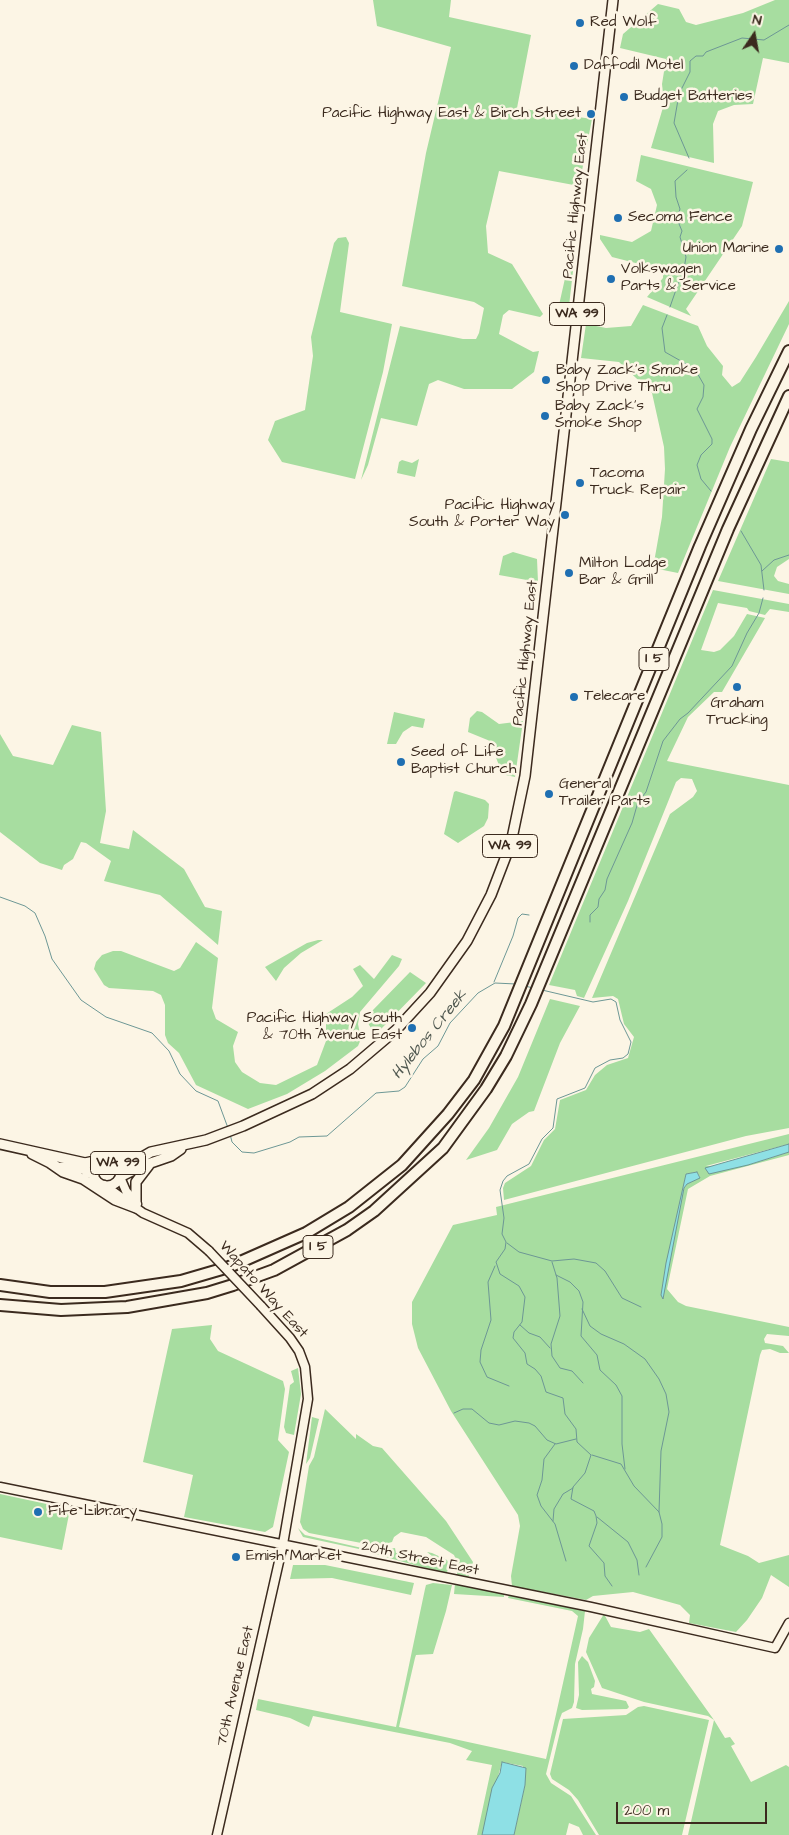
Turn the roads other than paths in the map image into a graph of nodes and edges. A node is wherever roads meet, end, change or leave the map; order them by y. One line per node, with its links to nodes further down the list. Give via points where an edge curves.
1 (613, 0): 5 (main road, Pacific Highway East / WA 99, via 526,776 511,843 491,895 467,941 419,1006 396,1030 350,1069 298,1101 242,1126)
2 (789, 351): 15 (highway, I 5, via 750,428 700,546 514,1002 474,1080 422,1143 375,1188 306,1233 229,1267 156,1286 50,1292)
3 (789, 396): 16 (highway, I 5, via 728,529 531,1004 506,1056 443,1148 374,1211 306,1254 234,1285 158,1302 94,1310)
4 (0, 1144): 6 (main road, WA 99)
5 (182, 1147): 8 (main road, Pacific Highway East / WA 99, via 152,1152 131,1163); 9 (main road, Pacific Highway East / WA 99)
6 (27, 1151): 7 (main road, WA 99, via 85,1162); 10 (main road, WA 99)
7 (99, 1160): 8 (main road, WA 99, via 108,1158); 11 (main road, WA 99)
8 (116, 1161): 12 (main road, WA 99, via 121,1169)
9 (156, 1162): 12 (main road, Pacific Highway East / WA 99); 14 (main road, via 136,1180)
10 (50, 1163): 11 (main road, WA 99); 14 (main road, via 115,1200)
11 (94, 1175): 13 (main road, WA 99)
12 (120, 1177): 13 (main road, WA 99, via 112,1185); 14 (main road)
13 (104, 1185): 14 (main road, Wapato Way East)
14 (137, 1207): 18 (main road, Wapato Way East, bridge, via 183,1230 209,1250 294,1344 302,1358 308,1383 306,1413)
15 (0, 1285)
16 (0, 1305)
17 (0, 1487): 18 (main road, 20th Street East)
18 (283, 1544): 19 (main road, 20th Street East, via 775,1648); 20 (main road, 70th Avenue East)
19 (789, 1623)
20 (217, 1835)

